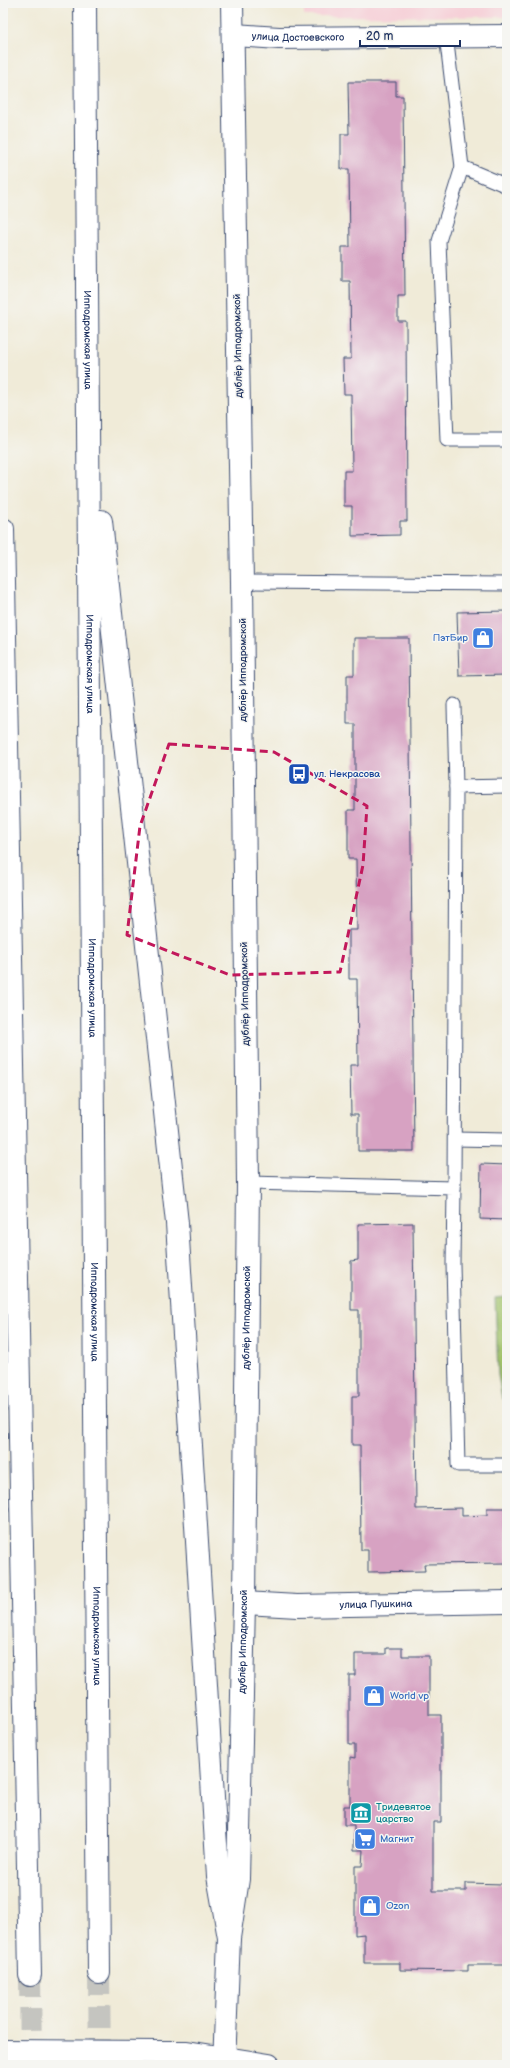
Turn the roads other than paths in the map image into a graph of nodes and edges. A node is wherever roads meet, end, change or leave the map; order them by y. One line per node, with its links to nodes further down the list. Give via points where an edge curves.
1 (85, 3): 8 (main road, Ипподромская улица)
2 (232, 3): 3 (main road, дублёр Ипподромской)
3 (234, 35): 4 (main road, улица Достоевского, via 279,38); 11 (main road, дублёр Ипподромской)
4 (446, 35): 5 (main road, улица Достоевского); 6 (lane)
5 (507, 36)
6 (462, 168): 7 (lane); 9 (lane, via 439,241 447,440)
7 (507, 186)
8 (88, 399): 23 (main road, via 177,1223 218,1876); 24 (main road, Ипподромская улица)
9 (507, 440)
10 (3, 529): 25 (main road)
11 (242, 582): 12 (lane); 18 (main road, дублёр Ипподромской)
12 (507, 584)
13 (454, 705): 15 (lane)
14 (507, 786): 15 (lane)
15 (456, 787): 16 (lane)
16 (455, 1139): 17 (lane); 19 (lane)
17 (507, 1140)
18 (248, 1182): 19 (lane); 22 (main road, дублёр Ипподромской)
19 (454, 1188): 20 (lane, via 453,1264 458,1465)
20 (507, 1465)
21 (507, 1602): 22 (main road, улица Пушкина, via 298,1606)
22 (244, 1603): 23 (main road, дублёр Ипподромской, via 238,1879)
23 (229, 1938): 27 (main road, дублёр Ипподромской)
24 (99, 1974)
25 (30, 1975)
26 (3, 2051): 27 (main road, bridge, via 187,2052)
27 (225, 2061): 28 (main road)
28 (269, 2065)

